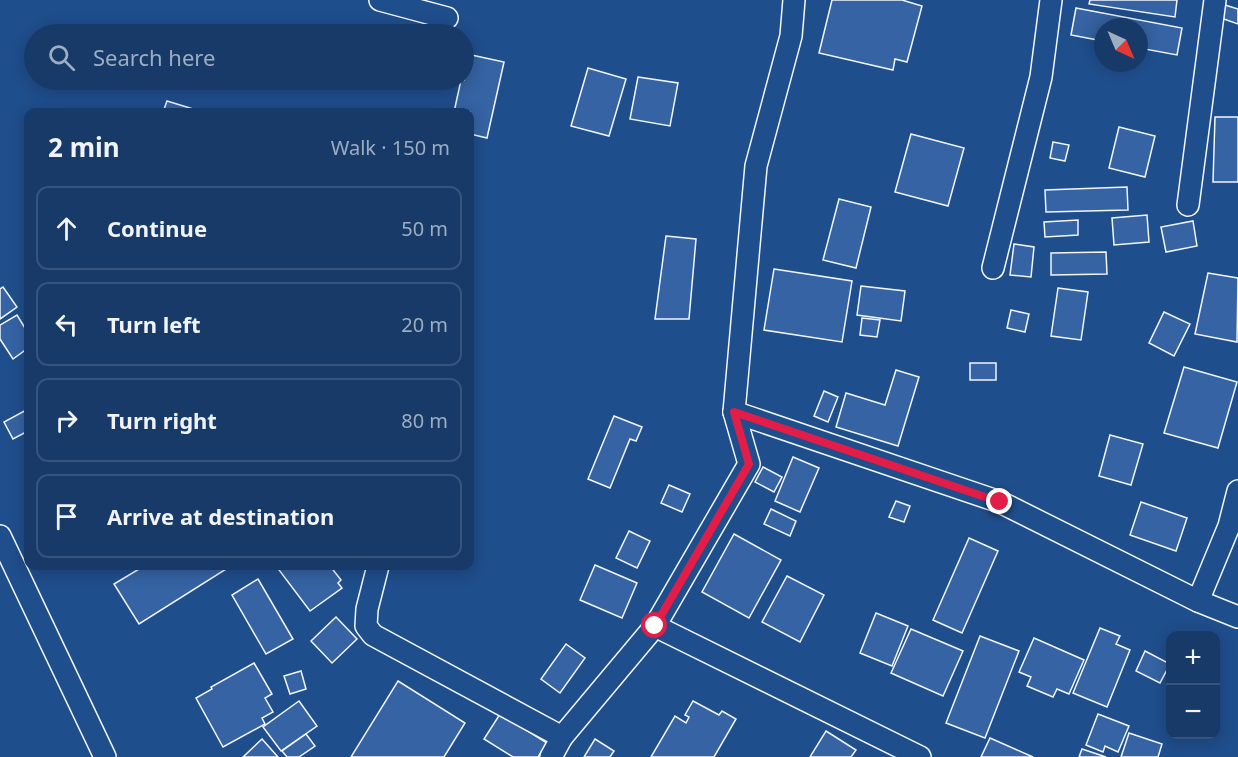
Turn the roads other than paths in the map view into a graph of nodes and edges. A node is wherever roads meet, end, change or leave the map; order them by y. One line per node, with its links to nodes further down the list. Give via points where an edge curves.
1 (380, 0): 5 (street)
2 (794, 0): 8 (street, via 791,36 756,166)
3 (1051, 0): 7 (street, via 1041,77)
4 (1215, 0): 6 (street)
5 (447, 18)
6 (1188, 205)
7 (993, 268)
8 (734, 412): 12 (street, via 1000,502); 14 (street, via 749,464)
9 (1238, 490): 12 (street, via 1229,526)
10 (0, 536): 16 (street)
11 (377, 570): 15 (street, via 366,618 373,636)
12 (1198, 601): 13 (street)
13 (1238, 617)
14 (655, 626): 15 (street); 18 (street)
15 (562, 737): 17 (street)
16 (105, 757)
17 (551, 757)
18 (920, 757)

